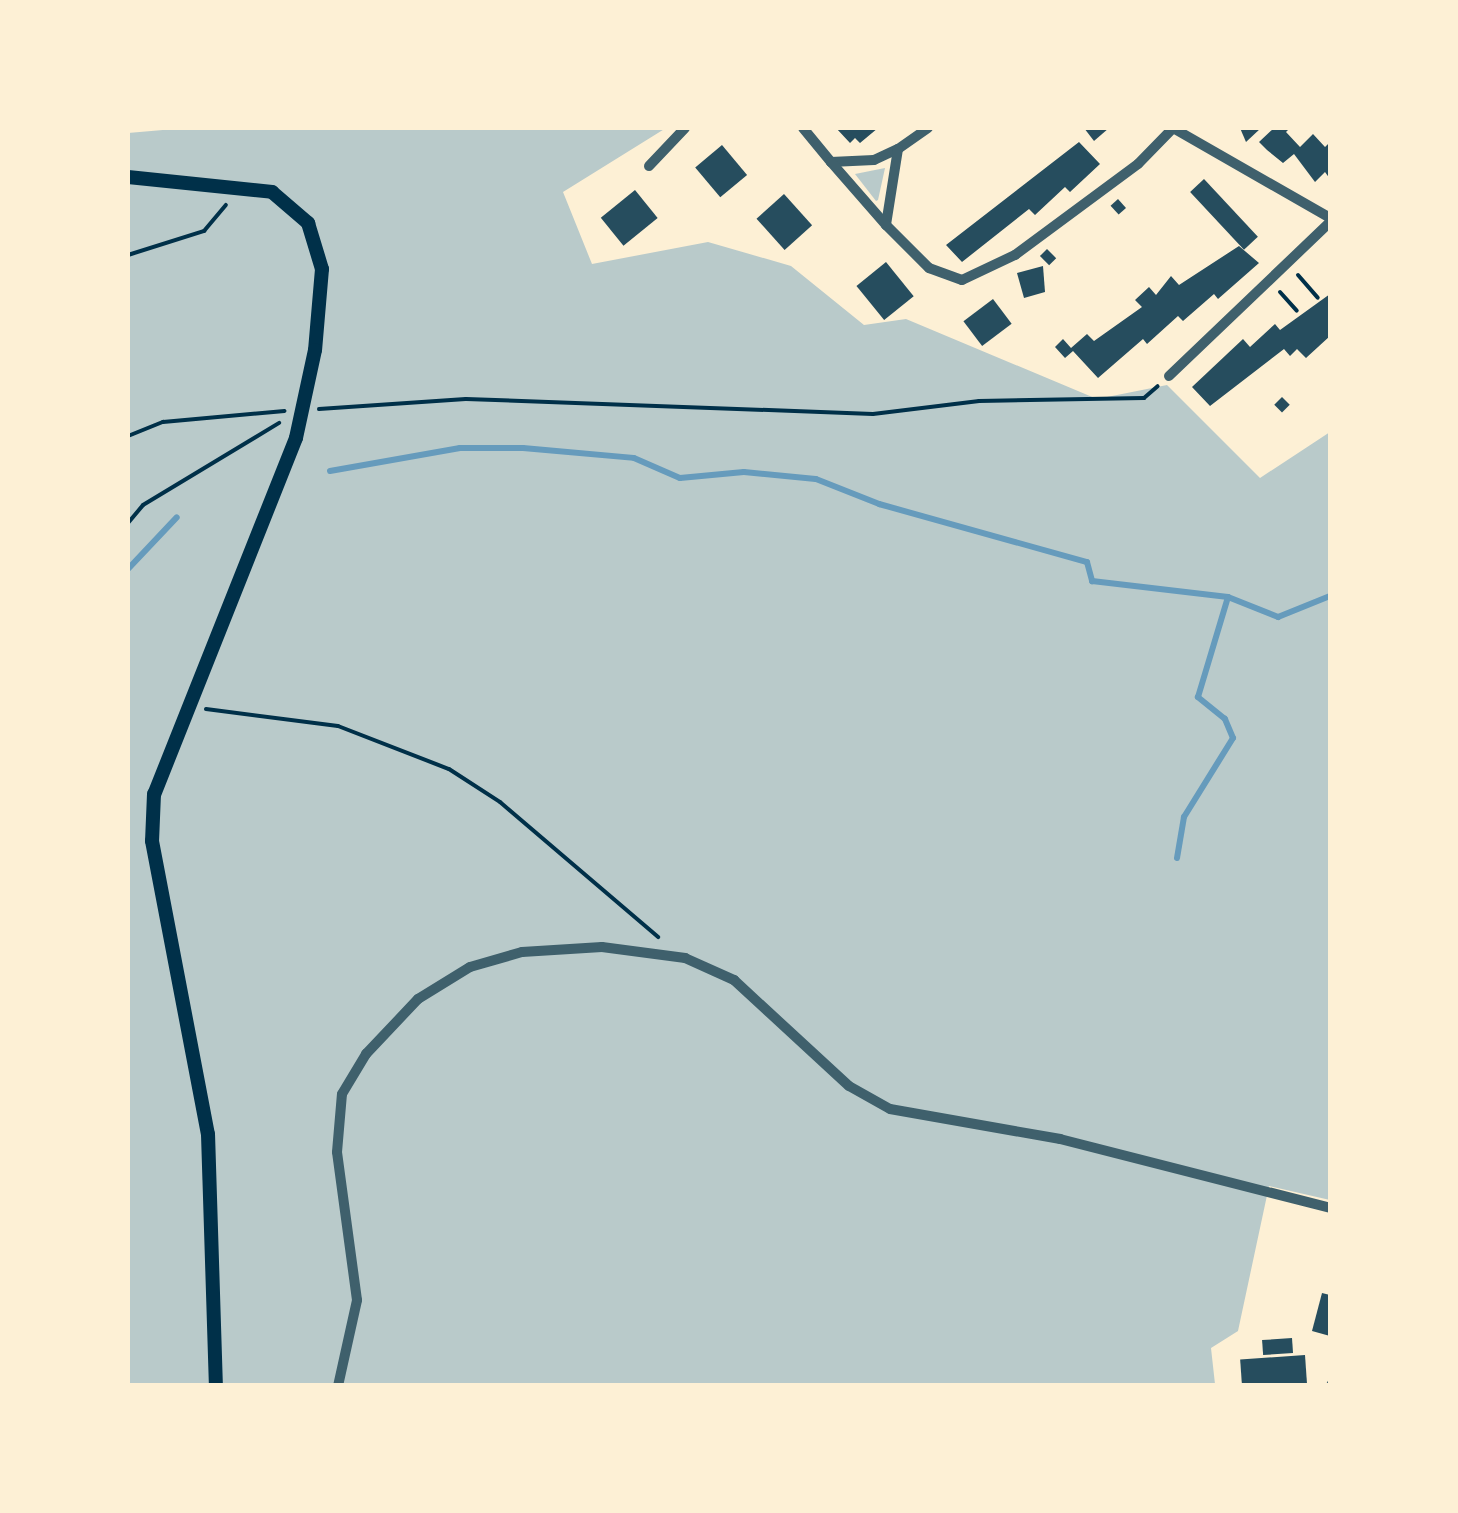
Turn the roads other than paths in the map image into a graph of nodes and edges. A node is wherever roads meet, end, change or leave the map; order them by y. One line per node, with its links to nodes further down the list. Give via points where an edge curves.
1 (685, 128): 7 (street)
2 (803, 128): 6 (street)
3 (928, 128): 5 (street)
4 (1173, 128): 9 (street); 10 (street, via 1093,198 1015,255 972,277 928,268)
5 (898, 149): 6 (street, via 874,160); 10 (street)
6 (831, 162): 10 (street)
7 (649, 166)
8 (128, 177): 13 (main road, via 242,186 288,202 308,223 318,249 321,308 305,408 154,794 152,841 208,1134)
9 (1330, 220): 11 (street, via 1291,266)
10 (886, 225)
11 (1169, 376)
12 (1330, 1208): 14 (street, via 1060,1139 890,1109 849,1086 746,988 685,958 578,946 496,958 418,998 347,1083 336,1120 357,1300)
13 (216, 1386)
14 (338, 1386)

